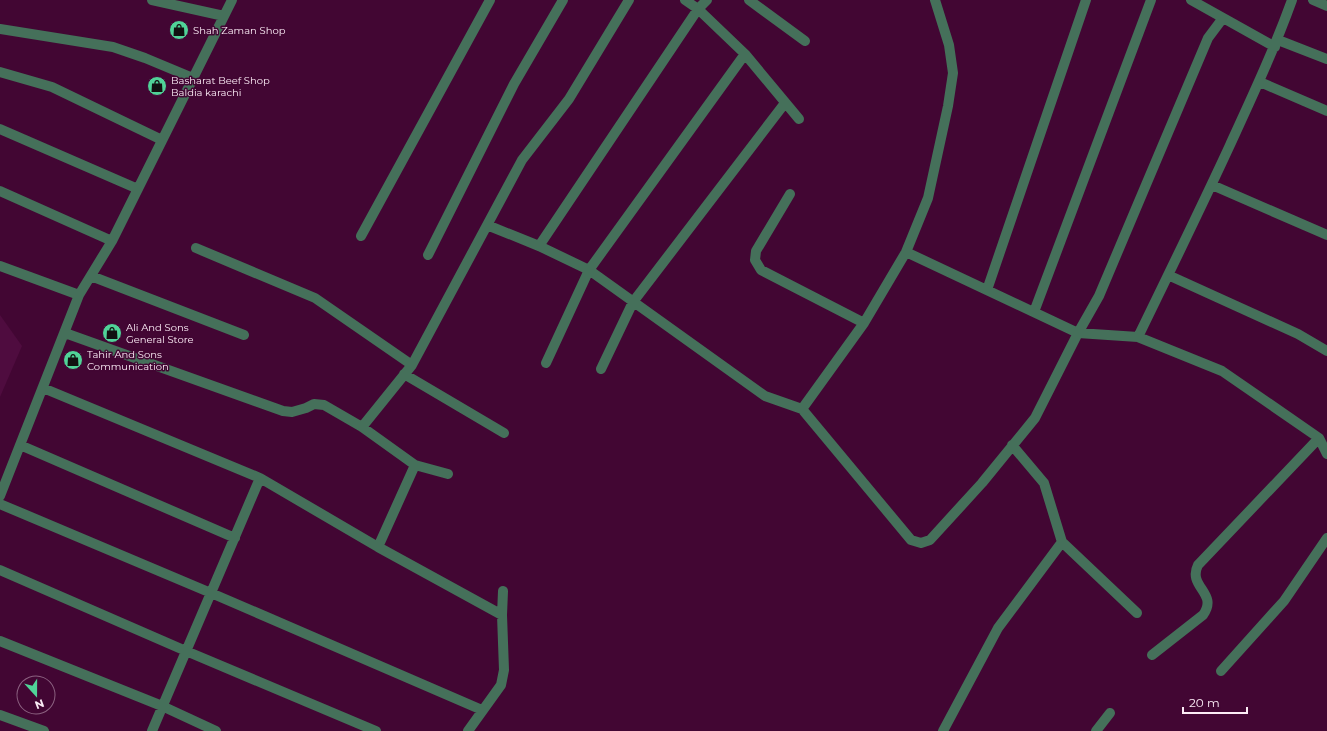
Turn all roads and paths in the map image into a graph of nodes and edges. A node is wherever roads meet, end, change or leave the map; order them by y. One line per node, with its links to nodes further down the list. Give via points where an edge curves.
1 (152, 0): 17 (street)
2 (232, 0): 17 (street)
3 (490, 0): 38 (street)
4 (563, 0): 43 (street, via 514,84)
5 (629, 0): 36 (street, via 569,99 522,160)
6 (685, 0): 16 (street)
7 (707, 0): 16 (street)
8 (749, 0): 20 (street)
9 (935, 0): 42 (street, via 949,45 953,73 928,198)
10 (1086, 0): 48 (street)
11 (1151, 0): 51 (street)
12 (1192, 0): 18 (street)
13 (1292, 0): 21 (street)
14 (1313, 0): 15 (street)
15 (1327, 6)
16 (698, 9): 22 (street); 40 (street)
17 (224, 16): 25 (street)
18 (1223, 18): 21 (street); 54 (street, via 1208,38 1099,296)
19 (0, 29): 25 (street, via 113,47)
20 (805, 41)
21 (1276, 43): 23 (street); 26 (street)
22 (745, 54): 27 (street); 45 (street)
23 (1327, 59)
24 (0, 72): 31 (street, via 52,87)
25 (193, 78): 31 (street)
26 (1260, 82): 28 (street); 32 (street)
27 (785, 103): 29 (street); 50 (street)
28 (1327, 110)
29 (799, 120)
30 (0, 129): 33 (street)
31 (162, 140): 33 (street)
32 (1212, 185): 37 (street); 46 (street)
33 (138, 189): 39 (street)
34 (0, 191): 39 (street)
35 (790, 194): 52 (street, via 756,251 755,260 761,270)
36 (487, 225): 40 (street); 59 (street)
37 (1327, 235)
38 (361, 236)
39 (112, 241): 47 (street)
40 (539, 246): 45 (street)
41 (196, 248): 59 (street, via 316,298)
42 (906, 252): 48 (street); 52 (street)
43 (428, 255)
44 (0, 266): 49 (street)
45 (589, 270): 50 (street); 58 (street)
46 (1168, 275): 56 (street); 57 (street, via 1298,334)
47 (91, 276): 49 (street); 55 (street)
48 (987, 290): 51 (street)
49 (79, 296): 53 (street)
50 (633, 302): 60 (street); 63 (street, via 766,396)
51 (1034, 312): 54 (street)
52 (864, 323): 63 (street)
53 (65, 333): 62 (street); 64 (street, via 283,411 292,412 314,404 324,404)
54 (1078, 333): 56 (street); 68 (street, via 1035,418)
55 (244, 335)
56 (1138, 337): 66 (street, via 1222,371)
57 (1327, 351)
58 (546, 363)
59 (412, 365): 61 (street)
60 (601, 369)
61 (404, 374): 64 (street); 65 (street)
62 (43, 388): 67 (street); 72 (street)
63 (802, 409): 68 (street, via 912,540 921,543 930,540 982,483)
64 (362, 426): 70 (street)
65 (504, 433)
66 (1319, 438): 69 (street); 86 (street, via 1198,565 1195,571 1196,578 1209,601 1207,609 1203,615)
67 (20, 445): 73 (street); 75 (street)
68 (1012, 445): 77 (street, via 1044,483)
69 (1327, 454)
70 (414, 465): 71 (street); 78 (street)
71 (448, 474)
72 (260, 478): 75 (street); 78 (street)
73 (0, 496)
74 (0, 504): 81 (street)
75 (235, 538): 81 (street)
76 (1327, 538): 87 (street, via 1284,601)
77 (1062, 542): 82 (street); 97 (street, via 998,628)
78 (378, 547): 83 (street)
79 (0, 570): 85 (street)
80 (503, 591): 83 (street)
81 (211, 593): 85 (street); 89 (street)
82 (1137, 613)
83 (502, 614): 89 (street, via 504,670 501,685)
84 (0, 641): 88 (street)
85 (186, 651): 88 (street); 95 (street)
86 (1152, 655)
87 (1221, 671)
88 (162, 706): 93 (street); 94 (street)
89 (482, 710): 96 (street)
90 (1110, 713): 98 (street)
91 (0, 715): 92 (street)
92 (44, 731)
93 (152, 731)
94 (216, 731)
95 (376, 731)
96 (468, 731)
97 (943, 731)
98 (1096, 731)

